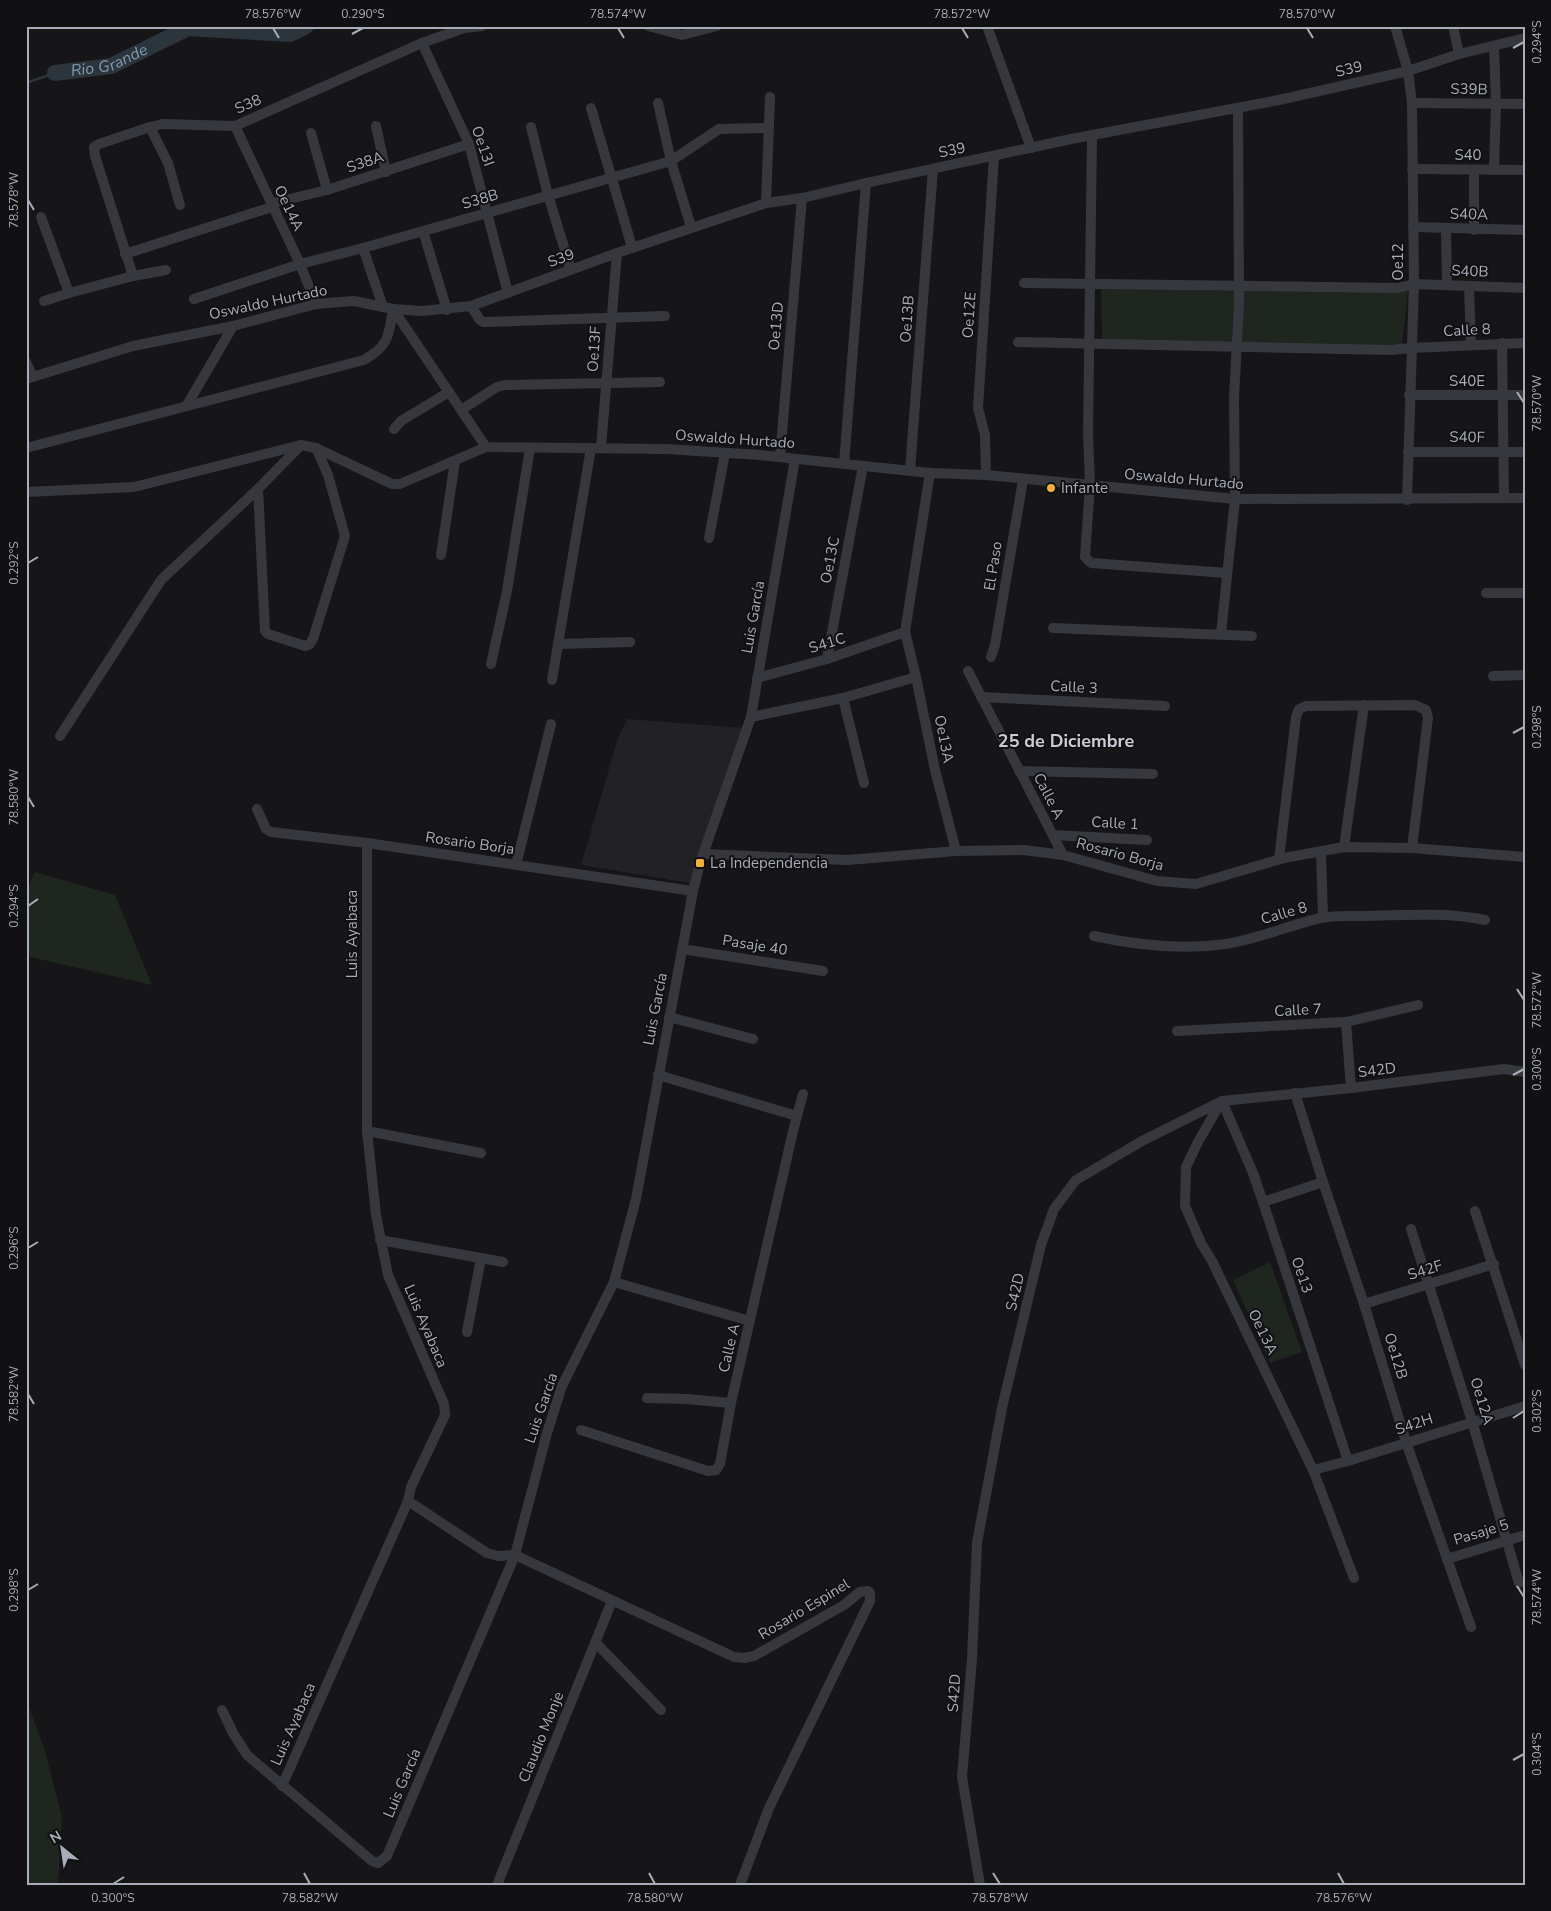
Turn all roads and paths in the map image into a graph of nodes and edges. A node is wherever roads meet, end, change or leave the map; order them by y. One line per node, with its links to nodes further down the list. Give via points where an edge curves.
1 (482, 26): 8 (street, S38, via 464,28)
2 (648, 26): 3 (street, via 682,34)
3 (717, 26)
4 (987, 26): 27 (street)
5 (1395, 26): 11 (street, Oe12)
6 (1453, 26): 10 (street)
7 (1525, 38): 9 (street, S39)
8 (422, 43): 19 (street, S38); 26 (street, Oe13I)
9 (1494, 46): 10 (street, S39); 15 (street)
10 (1459, 54): 11 (street, S39)
11 (1408, 71): 14 (street, Oe12); 18 (street, S39)
12 (770, 97): 23 (street)
13 (658, 103): 29 (street)
14 (1412, 103): 15 (street, S39B); 31 (street, Oe12)
15 (1496, 104): 16 (street, S39B); 33 (street)
16 (1525, 104)
17 (591, 108): 36 (street)
18 (1238, 109): 25 (street, S39); 64 (street)
19 (235, 126): 21 (street, S38, via 163,124); 43 (street, Oe14A)
20 (376, 126): 35 (street)
21 (150, 127): 42 (street, via 168,163); 55 (street, S38, via 94,147)
22 (531, 127): 39 (street)
23 (769, 128): 29 (street, S38B, via 715,130); 41 (street)
24 (311, 133): 38 (street)
25 (1092, 136): 27 (street, S39); 61 (street)
26 (469, 144): 35 (street, S38A); 44 (street, Oe13I)
27 (1031, 148): 28 (street, S39)
28 (994, 156): 30 (street, S39); 113 (street, Oe12E, via 978,408 985,435)
29 (671, 161): 36 (street, S38B); 46 (street)
30 (933, 169): 37 (street, S39); 111 (street, Oe13B)
31 (1412, 169): 32 (street, S40); 47 (street, Oe12)
32 (1474, 170): 33 (street, S40); 49 (street)
33 (1494, 170): 34 (street, S40)
34 (1525, 170)
35 (386, 172): 38 (street, S38A)
36 (610, 178): 39 (street, S38B); 52 (street)
37 (866, 183): 40 (street, S39); 109 (street)
38 (328, 190): 43 (street, S38A, via 277,202)
39 (548, 195): 44 (street, S38B); 58 (street)
40 (802, 198): 41 (street, S39); 106 (street, Oe13D)
41 (766, 203): 46 (street, S39)
42 (180, 205)
43 (272, 207): 55 (street); 56 (street, Oe14A)
44 (488, 212): 51 (street, S38B); 68 (street, Oe13I)
45 (41, 217): 67 (street)
46 (691, 227): 52 (street, S39)
47 (1413, 227): 48 (street, S40A); 62 (street, Oe12)
48 (1446, 229): 49 (street, S40A); 63 (street)
49 (1474, 230): 50 (street, S40A)
50 (1525, 230)
51 (423, 231): 53 (street, S38B); 74 (street)
52 (632, 247): 54 (street, S39)
53 (363, 248): 56 (street, S38B); 73 (street)
54 (617, 252): 58 (street, S39); 76 (street, Oe13F)
55 (125, 254): 59 (street, S38)
56 (300, 264): 69 (street, S38B); 71 (street, Oe14A)
57 (166, 270): 59 (street)
58 (571, 270): 68 (street, S39)
59 (133, 276): 67 (street)
60 (1024, 283): 61 (street, S40B)
61 (1090, 284): 64 (street, S40B); 79 (street)
62 (1414, 284): 63 (street, S40B); 64 (street, S40B, via 1397,288); 84 (street, Oe12)
63 (1447, 285): 65 (street, S40B)
64 (1238, 286): 83 (street)
65 (1469, 286): 66 (street, S40B); 82 (street)
66 (1525, 288)
67 (69, 293): 70 (street)
68 (508, 293): 72 (street, S39)
69 (194, 299)
70 (44, 301)
71 (316, 304): 73 (street, Oswaldo Hurtado, via 354,301); 77 (street, Oswaldo Hurtado)
72 (471, 306): 74 (street, S39); 76 (street, via 484,322)
73 (388, 308): 74 (street, S39); 89 (street); 93 (street, via 390,331 383,347 364,360)
74 (447, 310)
75 (664, 316): 76 (street)
76 (611, 318): 88 (street, Oe13F)
77 (233, 326): 86 (street, Oswaldo Hurtado, via 133,346); 93 (street)
78 (1018, 342): 79 (street, Calle 8)
79 (1089, 343): 83 (street, Calle 8); 115 (street)
80 (1502, 343): 81 (street, Calle 8); 82 (street, Calle 8); 92 (street)
81 (1525, 343)
82 (1471, 345): 84 (street, Calle 8)
83 (1237, 347): 84 (street, Calle 8); 120 (street, via 1234,397)
84 (1411, 348): 91 (street, Oe12)
85 (26, 362): 86 (street)
86 (29, 378)
87 (660, 382): 88 (street)
88 (606, 384): 94 (street, via 497,387); 101 (street, Oe13F)
89 (449, 392): 94 (street); 95 (street, via 401,421)
90 (1525, 395): 92 (street, S40E)
91 (1409, 396): 92 (street, S40E); 102 (street, Oe12)
92 (1502, 396): 105 (street)
93 (187, 406): 98 (street)
94 (461, 410): 97 (street)
95 (394, 429)
96 (301, 446): 99 (street); 116 (street); 117 (street, via 134,487)
97 (486, 447): 100 (street, Oswaldo Hurtado); 108 (street)
98 (26, 448)
99 (316, 448): 108 (street, via 392,484 400,484); 116 (street, via 328,474 345,536 313,639 305,646 268,634 266,630)
100 (530, 448): 101 (street, Oswaldo Hurtado); 135 (street, via 507,591)
101 (596, 448): 104 (street, Oswaldo Hurtado); 132 (street, Oe13F)
102 (1408, 452): 105 (street, S40F); 121 (street, Oe12)
103 (1525, 452): 105 (street, S40F)
104 (725, 453): 106 (street, Oswaldo Hurtado); 122 (street)
105 (1502, 453): 118 (street)
106 (780, 457): 107 (street, Oswaldo Hurtado)
107 (795, 459): 109 (street, Oswaldo Hurtado); 140 (street, Luis García)
108 (455, 461): 123 (street)
109 (844, 464): 110 (street, Oswaldo Hurtado)
110 (863, 466): 111 (street, Oswaldo Hurtado); 134 (street, Oe13C)
111 (910, 470): 112 (street, Oswaldo Hurtado)
112 (930, 473): 113 (street, Oswaldo Hurtado); 128 (street)
113 (986, 475): 114 (street, Oswaldo Hurtado)
114 (1023, 480): 115 (street, Oswaldo Hurtado); 133 (street, El Paso)
115 (1090, 485): 120 (street, Oswaldo Hurtado); 124 (street, via 1086,560 1091,563)
116 (258, 489): 148 (street, via 161,580)
117 (26, 492)
118 (1504, 498): 119 (street, Oswaldo Hurtado); 121 (street, Oswaldo Hurtado)
119 (1525, 498)
120 (1236, 499): 121 (street, Oswaldo Hurtado); 124 (street)
121 (1407, 500)
122 (709, 538)
123 (441, 555)
124 (1227, 572): 129 (street)
125 (1486, 593): 126 (street)
126 (1525, 593)
127 (1053, 628): 129 (street)
128 (905, 632): 134 (street, S41C); 139 (street, Oe13A)
129 (1221, 634): 130 (street)
130 (1252, 636)
131 (630, 642): 132 (street)
132 (558, 644): 141 (street, Oe13F)
133 (991, 657)
134 (827, 660): 140 (street, S41C)
135 (490, 664)
136 (968, 671): 142 (street, Calle A)
137 (1493, 676): 138 (street)
138 (1525, 676)
139 (916, 677): 143 (street); 158 (street, Oe13A)
140 (757, 678): 146 (street, Luis García)
141 (552, 680)
142 (981, 697): 144 (street, Calle 3); 149 (street, Calle A)
143 (843, 698): 146 (street); 151 (street)
144 (1165, 706)
145 (1364, 706): 156 (street); 157 (street, via 1414,705 1426,710 1428,718); 163 (street, via 1306,706 1298,709)
146 (751, 717): 160 (street, Luis García)
147 (551, 724): 164 (street)
148 (60, 736)
149 (1019, 771): 150 (street); 153 (street, Calle A)
150 (1153, 774)
151 (864, 783)
152 (257, 809): 155 (street, Rosario Borja, via 266,829 271,832)
153 (1053, 836): 154 (street, Calle 1); 161 (street, Calle A)
154 (1146, 840)
155 (367, 843): 164 (street, Rosario Borja); 183 (street, Luis Ayabaca)
156 (1344, 847): 157 (street, Rosario Borja); 159 (street, Rosario Borja)
157 (1412, 848): 162 (street, Rosario Borja)
158 (956, 851): 160 (street, Rosario Borja, via 848,860); 161 (street, Rosario Borja, via 1024,850)
159 (1320, 852): 163 (street, Rosario Borja); 166 (street)
160 (704, 854): 165 (street, Luis García)
161 (1063, 855): 163 (street, Rosario Borja, via 1157,881 1196,884)
162 (1525, 857)
163 (1279, 859)
164 (516, 864): 165 (street, Rosario Borja)
165 (693, 891): 169 (street, Luis García)
166 (1323, 917): 167 (street, Calle 8, via 1463,916); 168 (street, Calle 8, via 1224,944 1132,944)
167 (1485, 920)
168 (1094, 936)
169 (682, 949): 170 (street, Pasaje 40); 172 (street, Luis García)
170 (823, 971)
171 (1418, 1006): 173 (street, Calle 7)
172 (669, 1017): 175 (street); 177 (street, Luis García)
173 (1346, 1022): 174 (street, Calle 7); 178 (street)
174 (1177, 1031)
175 (753, 1039)
176 (1525, 1072): 178 (street, S42D, via 1504,1069)
177 (658, 1075): 182 (street); 193 (street, Luis García, via 636,1199)
178 (1351, 1088): 179 (street, S42D)
179 (1296, 1093): 181 (street, S42D); 185 (street, Oe12B)
180 (803, 1094): 182 (street, Calle A)
181 (1222, 1101): 186 (street, Oe13); 206 (street, Oe13A, via 1186,1167 1186,1206 1201,1243); 222 (street, S42D, via 1142,1141 1076,1180 1054,1209 1041,1245 1002,1408 976,1543 972,1659 962,1777)
182 (797, 1116): 196 (street, Calle A)
183 (367, 1131): 184 (street); 189 (street, Luis Ayabaca)
184 (481, 1153)
185 (1322, 1182): 186 (street); 195 (street, Oe12B)
186 (1263, 1202): 205 (street, Oe13)
187 (1475, 1211): 192 (street)
188 (1411, 1229): 194 (street, Oe12A)
189 (380, 1240): 190 (street); 207 (street, Luis Ayabaca, via 388,1275 445,1410 443,1423 410,1487)
190 (481, 1258): 191 (street); 197 (street)
191 (504, 1262)
192 (1494, 1264): 194 (street, S42F); 198 (street)
193 (614, 1282): 196 (street); 210 (street, Luis García, via 562,1386)
194 (1429, 1284): 195 (street, S42F); 202 (street, Oe12A)
195 (1364, 1304): 204 (street, Oe12B)
196 (750, 1321): 200 (street, Calle A)
197 (467, 1332)
198 (1525, 1365)
199 (647, 1398): 200 (street)
200 (731, 1402): 203 (street, Calle A, via 720,1464 710,1472)
201 (1525, 1406): 202 (street, S42H)
202 (1472, 1421): 204 (street, S42H); 209 (street, Oe12A)
203 (581, 1430)
204 (1406, 1442): 205 (street, S42H); 211 (street, Oe12B)
205 (1348, 1461): 206 (street, S42H)
206 (1313, 1470): 212 (street, Oe13A)
207 (408, 1501): 210 (street, via 487,1553); 219 (street, Luis Ayabaca)
208 (1525, 1535): 209 (street, Pasaje 5)
209 (1506, 1540): 211 (street, Pasaje 5); 213 (street, Oe12A)
210 (515, 1555): 214 (street, Rosario Espinel); 219 (street, Luis García, via 388,1856 381,1862 372,1861)
211 (1447, 1559): 215 (street, Oe12B)
212 (1354, 1578)
213 (1520, 1583)
214 (612, 1601): 216 (street, Claudio Monje); 221 (street, Rosario Espinel, via 734,1657 744,1658 754,1656 800,1631 860,1592 870,1593 870,1602 769,1808)
215 (1471, 1627)
216 (595, 1642): 218 (street); 220 (street, Claudio Monje)
217 (222, 1710): 219 (street, via 247,1754)
218 (661, 1710)
219 (282, 1786)
220 (497, 1885)
221 (740, 1885)
222 (980, 1885)

